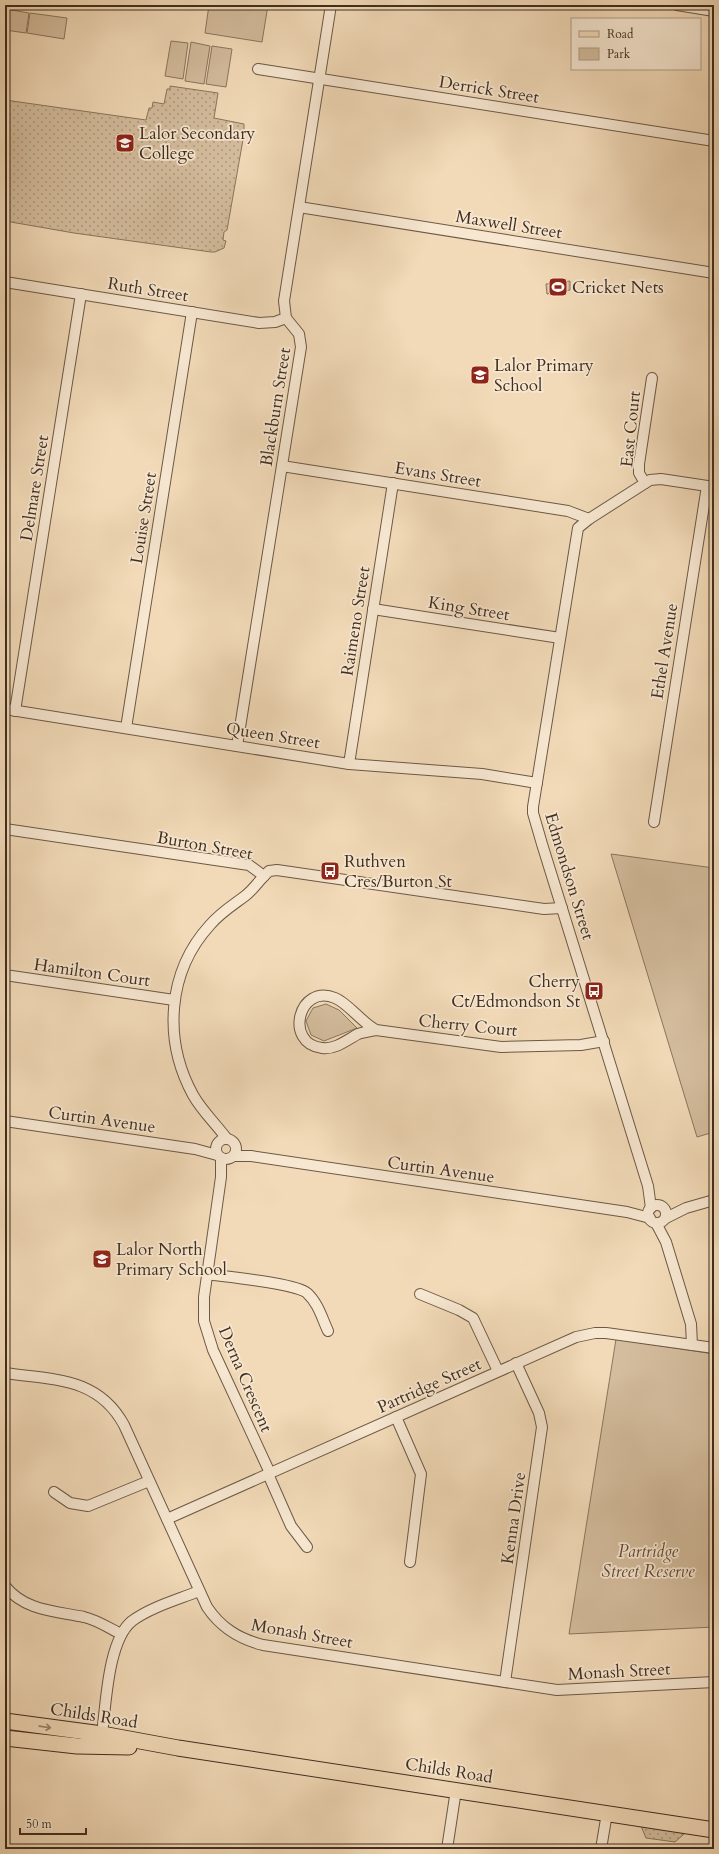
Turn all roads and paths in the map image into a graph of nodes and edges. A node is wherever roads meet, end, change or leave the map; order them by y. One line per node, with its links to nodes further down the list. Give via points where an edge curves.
1 (331, 5): 5 (street)
2 (677, 5): 3 (street)
3 (714, 11)
4 (258, 69): 5 (street, Derrick Street)
5 (319, 78): 6 (street, Derrick Street); 7 (street)
6 (714, 141)
7 (299, 207): 8 (street, Maxwell Street); 12 (street, via 284,301)
8 (714, 273)
9 (5, 282): 10 (street, Ruth Street)
10 (81, 294): 11 (street, Ruth Street); 21 (street, Delmare Street)
11 (192, 312): 12 (street, Ruth Street, via 259,323); 22 (street, Louise Street)
12 (286, 318): 14 (street, Blackburn Street, via 299,334 301,343)
13 (652, 378): 15 (street, East Court, via 639,464)
14 (282, 466): 16 (street, Evans Street); 23 (street, Blackburn Street)
15 (645, 482): 17 (street, via 661,479); 18 (street, Edmondson Street)
16 (393, 483): 18 (street, Evans Street, via 568,511); 19 (street, Raimeno Street)
17 (710, 486): 26 (street, Ethel Avenue)
18 (589, 519): 20 (street, Edmondson Street, via 577,532)
19 (373, 609): 20 (street, King Street); 24 (street, Raimeno Street)
20 (560, 638): 25 (street, Edmondson Street)
21 (10, 710): 22 (street, Queen Street)
22 (126, 728): 23 (street, Queen Street)
23 (237, 746): 24 (street, Queen Street)
24 (349, 764): 25 (street, Queen Street, via 482,774)
25 (537, 783): 29 (street, Edmondson Street, via 533,813)
26 (654, 822)
27 (5, 829): 28 (street, Burton Street, via 249,865)
28 (264, 876): 29 (street, Burton Street, via 269,871 276,870 544,909); 31 (street, via 246,896 214,920 200,937 183,968)
29 (562, 908): 33 (street, Edmondson Street)
30 (5, 975): 31 (street, Hamilton Court)
31 (174, 1000): 35 (street, via 173,1026 178,1059 194,1096 214,1123)
32 (376, 1030): 32 (street, Cherry Court, via 360,1033 333,1047 321,1048 306,1040 301,1033 299,1018 304,1006 325,996 340,1001); 33 (street, Cherry Court, via 501,1047 581,1045)
33 (604, 1041): 37 (street, Edmondson Street)
34 (5, 1121): 35 (street, Curtin Avenue, via 195,1149)
35 (224, 1150): 37 (street, Curtin Avenue, via 627,1212); 38 (street, Derna Crescent)
36 (714, 1200): 37 (street, Curtin Avenue)
37 (658, 1214): 41 (street, Edmondson Street, via 691,1324)
38 (207, 1274): 40 (street, via 288,1286 306,1292 315,1302); 47 (street, Derna Crescent, via 203,1309 207,1334)
39 (420, 1294): 44 (street, via 473,1318)
40 (328, 1331)
41 (692, 1345): 42 (street, Partridge Street); 43 (street, Partridge Street, via 595,1333 576,1336)
42 (714, 1348)
43 (516, 1363): 44 (street, Partridge Street); 56 (street, Kenna Drive, via 539,1413 542,1427)
44 (498, 1371): 46 (street, Partridge Street)
45 (5, 1373): 48 (street, Monash Street, via 74,1384 90,1389 101,1397 120,1417)
46 (396, 1417): 47 (street, Partridge Street); 52 (street, via 421,1474)
47 (269, 1474): 50 (street, Partridge Street); 51 (street, Derna Crescent, via 291,1526)
48 (149, 1481): 49 (street, via 88,1506 70,1503); 50 (street, Monash Street)
49 (54, 1492)
50 (167, 1519): 54 (street, Monash Street)
51 (307, 1548)
52 (410, 1562)
53 (5, 1586): 55 (street, via 20,1600 33,1607 92,1619)
54 (199, 1591): 55 (street, via 142,1615); 56 (street, Monash Street, via 219,1623 250,1642)
55 (121, 1634): 61 (street, via 113,1656)
56 (505, 1682): 57 (street, Monash Street, via 564,1690)
57 (714, 1682)
58 (5, 1721): 59 (main road, Childs Road, one-way to 59)
59 (70, 1730): 61 (main road, Childs Road); 62 (main road, via 77,1738)
60 (5, 1738): 62 (main road, Childs Road)
61 (101, 1740): 62 (main road, Childs Road); 63 (main road, Childs Road, via 178,1748)
62 (78, 1746)
63 (456, 1790): 64 (main road, Childs Road); 66 (street)
64 (607, 1813): 65 (main road, Childs Road); 67 (street)
65 (714, 1830)
66 (447, 1849)
67 (601, 1849)

